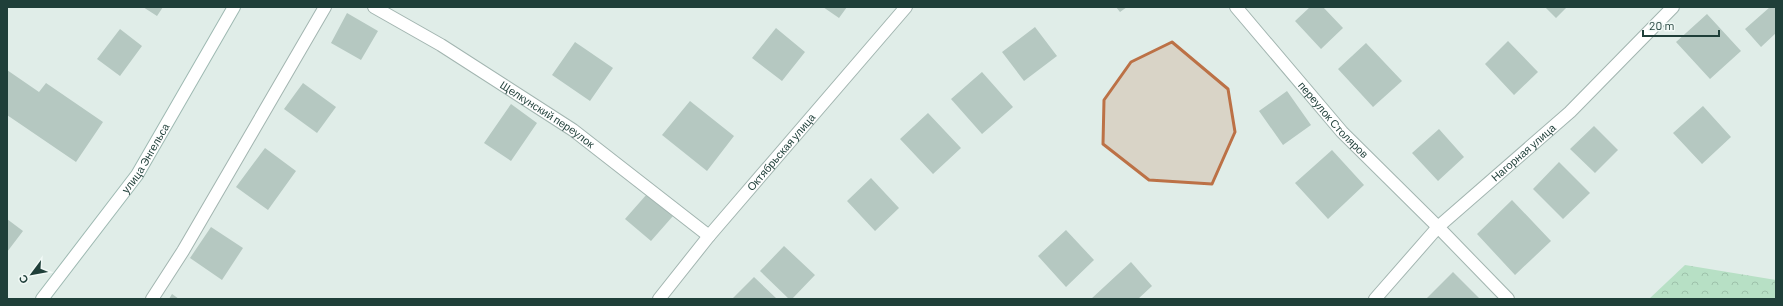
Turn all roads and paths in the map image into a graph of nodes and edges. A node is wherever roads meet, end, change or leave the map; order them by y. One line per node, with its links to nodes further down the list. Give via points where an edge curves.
1 (234, 7): 9 (street, улица Энгельса, via 137,175)
2 (325, 7): 10 (street, via 183,251)
3 (374, 7): 8 (street, Щелкунский переулок, via 441,45 573,130)
4 (906, 7): 8 (street, Октябрьская улица)
5 (1236, 7): 7 (street, переулок Столяров, via 1342,132)
6 (1673, 7): 7 (street, Нагорная улица, via 1570,112)
7 (1438, 227): 12 (street, Нагорная улица); 13 (street, переулок Столяров)
8 (710, 236): 11 (street, Октябрьская улица)
9 (42, 299)
10 (152, 299)
11 (659, 299)
12 (1375, 299)
13 (1508, 299)

